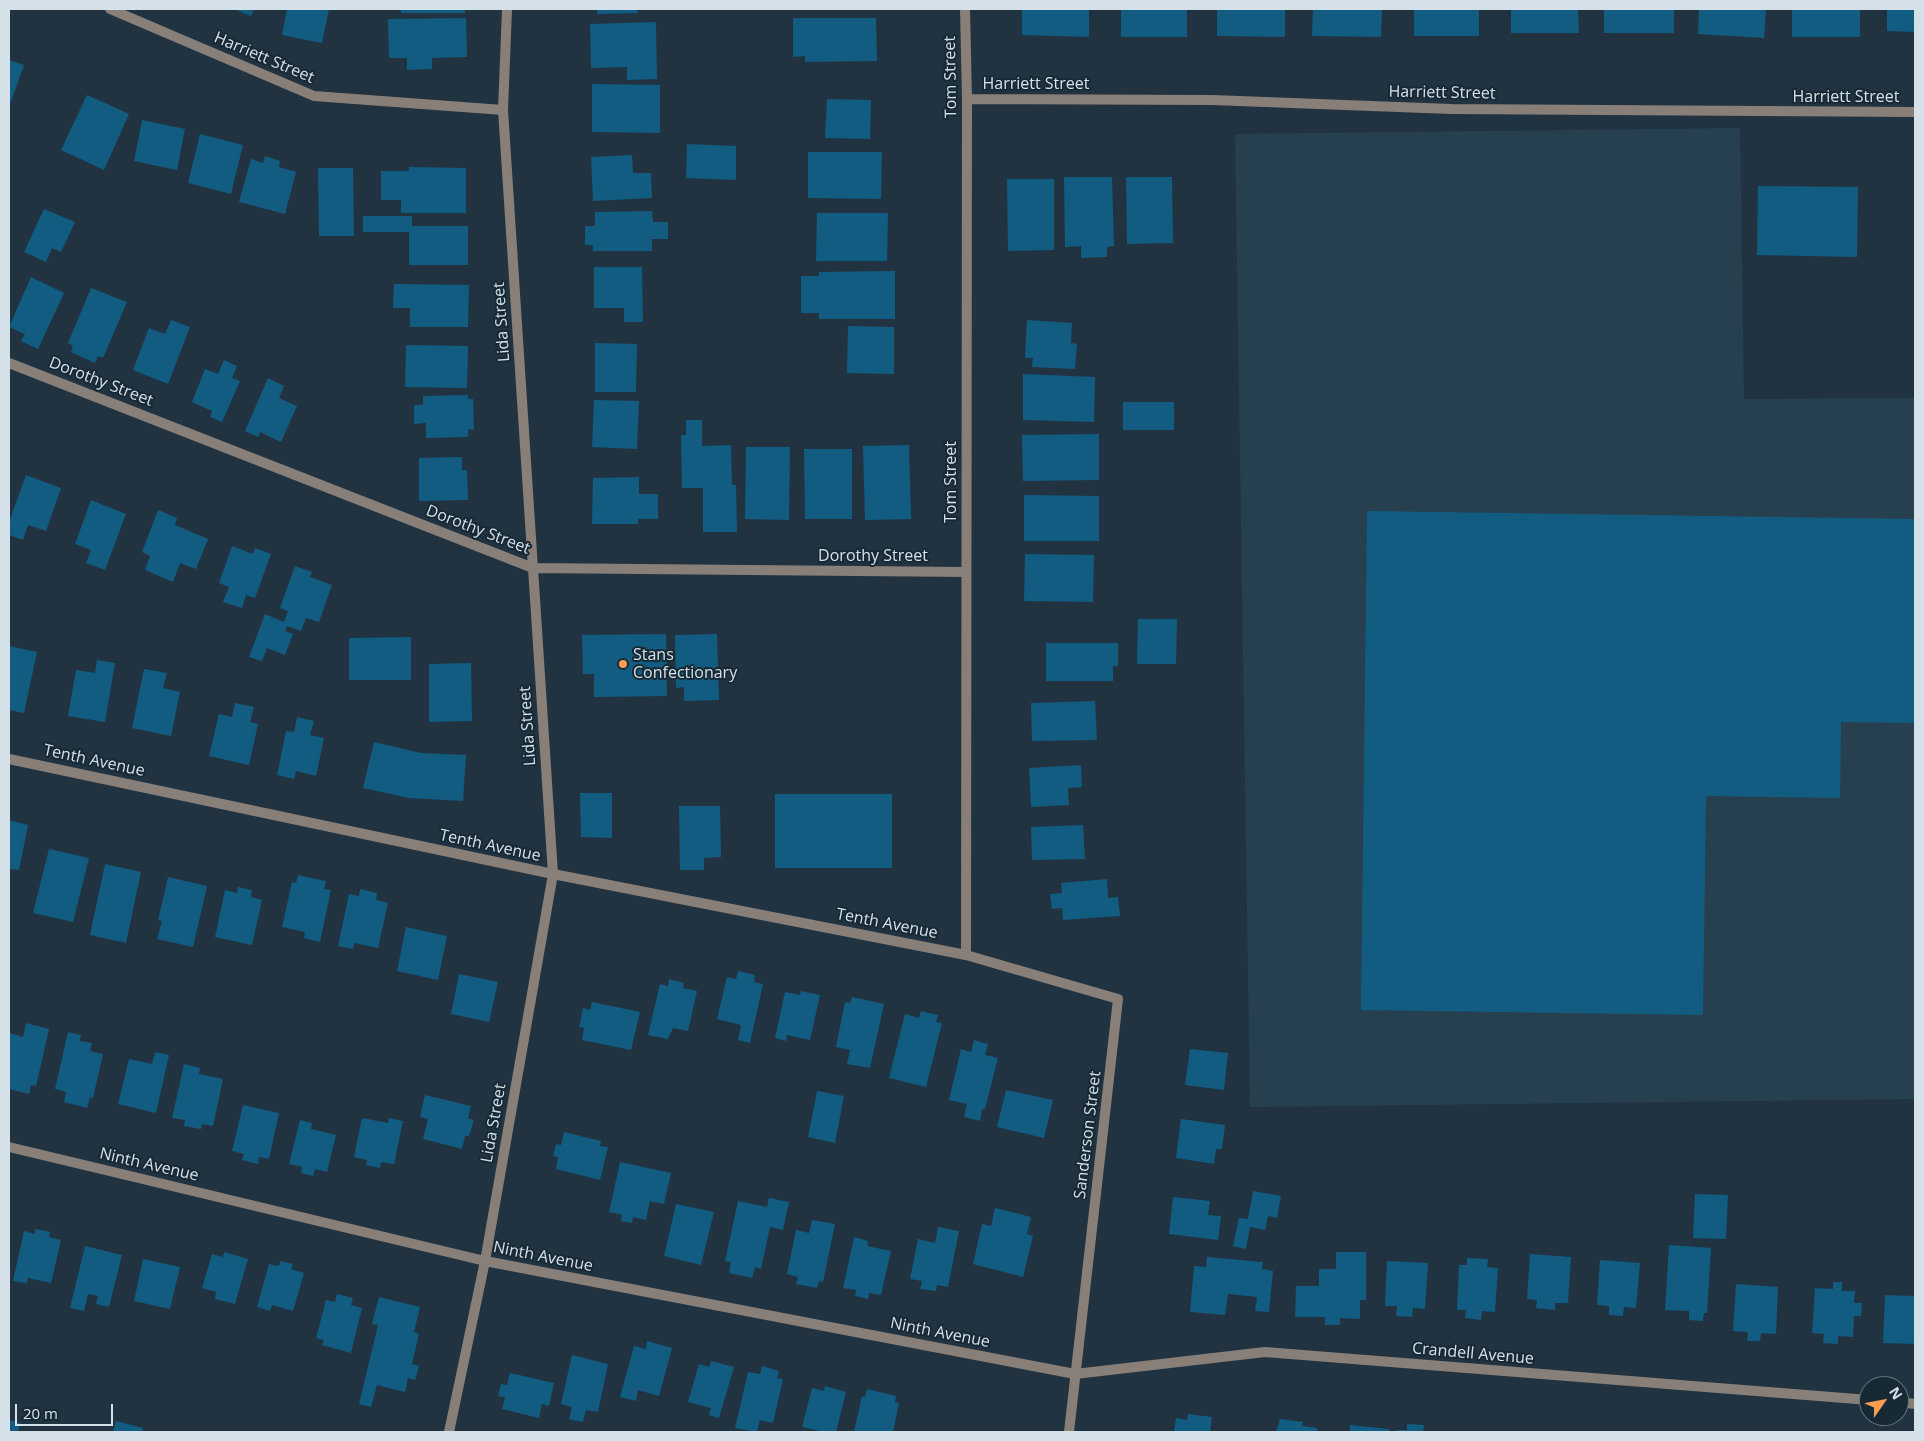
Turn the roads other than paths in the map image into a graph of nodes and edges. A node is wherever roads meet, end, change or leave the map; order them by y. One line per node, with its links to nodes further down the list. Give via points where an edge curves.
1 (110, 9): 5 (street, Harriett Street, via 314,96)
2 (507, 9): 5 (street, Lida Street)
3 (965, 9): 4 (street, Tom Street)
4 (967, 99): 6 (street, Harriett Street, via 1212,100 1451,109); 9 (street, Tom Street)
5 (503, 110): 8 (street, Lida Street)
6 (1915, 112)
7 (9, 363): 8 (street, Dorothy Street)
8 (533, 568): 9 (street, Dorothy Street); 11 (street, Lida Street)
9 (966, 572): 12 (street, Tom Street)
10 (9, 759): 11 (street, Tenth Avenue)
11 (553, 874): 12 (street, Tenth Avenue); 14 (street, Lida Street)
12 (966, 955): 15 (street, Sanderson Street, via 1118,999)
13 (9, 1147): 14 (street, Ninth Avenue)
14 (486, 1261): 15 (street, Ninth Avenue); 17 (street, Lida Street)
15 (1075, 1374): 16 (street, Crandell Avenue, via 1265,1352); 18 (street, Sanderson Street)
16 (1859, 1399)
17 (449, 1432)
18 (1069, 1432)

